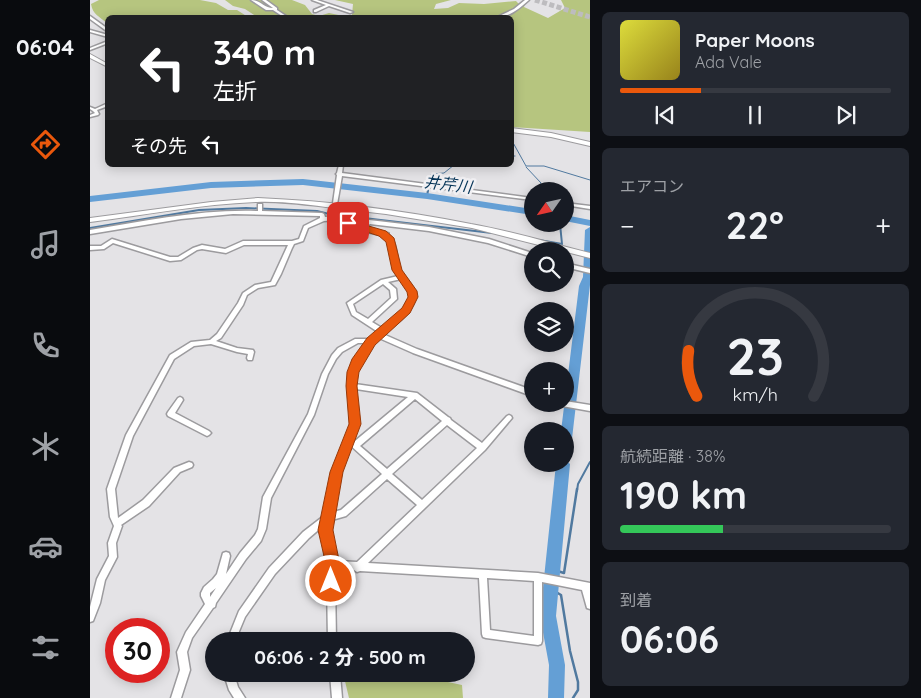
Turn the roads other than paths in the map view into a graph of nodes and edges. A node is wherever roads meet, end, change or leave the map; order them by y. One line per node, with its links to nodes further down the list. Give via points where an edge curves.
1 (253, 0): 6 (street)
2 (264, 0): 6 (street, via 276,7)
3 (314, 0): 5 (street)
4 (527, 0): 10 (street)
5 (328, 5): 7 (street); 8 (street)
6 (275, 10): 9 (street)
7 (315, 11)
8 (351, 12)
9 (283, 15)
10 (503, 15)
11 (90, 16): 12 (street)
12 (105, 28)
13 (90, 31): 14 (street)
14 (105, 35)
15 (105, 43): 16 (street)
16 (90, 50)
17 (90, 56): 18 (street)
18 (105, 64)
19 (105, 105): 20 (street)
20 (92, 109): 21 (street, via 97,114)
21 (90, 116)
22 (514, 130): 23 (street)
23 (590, 144)
24 (340, 167): 25 (street)
25 (338, 174): 26 (street); 27 (street)
26 (524, 198)
27 (334, 205): 29 (street); 32 (street); 34 (street, via 236,202); 40 (street, via 472,226); 41 (street, via 470,230)
28 (574, 205): 30 (street)
29 (260, 208): 31 (street); 33 (street, via 322,215)
30 (590, 208)
31 (180, 214): 35 (street); 37 (street)
32 (337, 218): 33 (street); 36 (street)
33 (323, 219): 39 (street, via 306,227 301,240)
34 (90, 220)
35 (90, 224)
36 (360, 228): 38 (street); 43 (street, via 370,222 428,229 489,241)
37 (90, 232)
38 (386, 235): 50 (street, via 391,240)
39 (292, 242): 42 (street, via 243,243 226,251 202,247 179,259 112,241 102,248); 54 (street, via 284,254 279,276 272,284 257,286 245,294 219,336)
40 (526, 242)
41 (524, 244)
42 (90, 248)
43 (524, 252)
44 (574, 255): 46 (street)
45 (574, 256): 47 (street)
46 (590, 256)
47 (590, 260)
48 (574, 267): 49 (street)
49 (590, 271)
50 (402, 277): 51 (street); 53 (street, via 412,291 412,303)
51 (383, 281): 52 (street, via 393,289 394,299); 52 (street, via 350,303 354,313)
52 (368, 322): 53 (street)
53 (381, 333): 55 (street); 58 (street, via 415,351)
54 (211, 342): 56 (street, via 251,352); 73 (street, via 193,344 172,357 130,435 111,488)
55 (371, 342): 57 (street, via 356,362); 80 (street, via 357,341 334,357 311,415 267,498 262,529)
56 (250, 358)
57 (352, 386): 59 (street); 66 (street, via 355,424)
58 (524, 390)
59 (416, 395): 64 (street); 67 (street)
60 (180, 400): 65 (street, via 170,414)
61 (574, 406): 62 (street)
62 (590, 408)
63 (509, 418): 68 (street)
64 (448, 420): 68 (street); 70 (street)
65 (207, 433)
66 (349, 440): 67 (street); 72 (street, via 336,472)
67 (355, 446): 70 (street)
68 (482, 448): 71 (street)
69 (189, 465): 73 (street, via 177,470 146,503)
70 (386, 473): 71 (street); 72 (street, via 343,513)
71 (422, 505): 76 (street)
72 (328, 517): 75 (street, via 326,530); 83 (street, via 272,571 242,614)
73 (117, 523): 82 (street, via 112,543 113,557 101,579)
74 (226, 556): 80 (street, via 220,579 206,590 206,600)
75 (333, 565): 76 (street); 84 (street)
76 (357, 568): 77 (street)
77 (482, 574): 78 (street); 78 (street, via 486,634 538,641)
78 (538, 578): 79 (street)
79 (588, 587): 81 (street)
80 (212, 604): 87 (street, via 189,634 182,652 185,670)
81 (590, 605)
82 (90, 618)
83 (235, 632)
84 (332, 632)
85 (232, 682): 88 (street)
86 (336, 682): 89 (street)
87 (176, 698)
88 (240, 698)
89 (337, 698)

